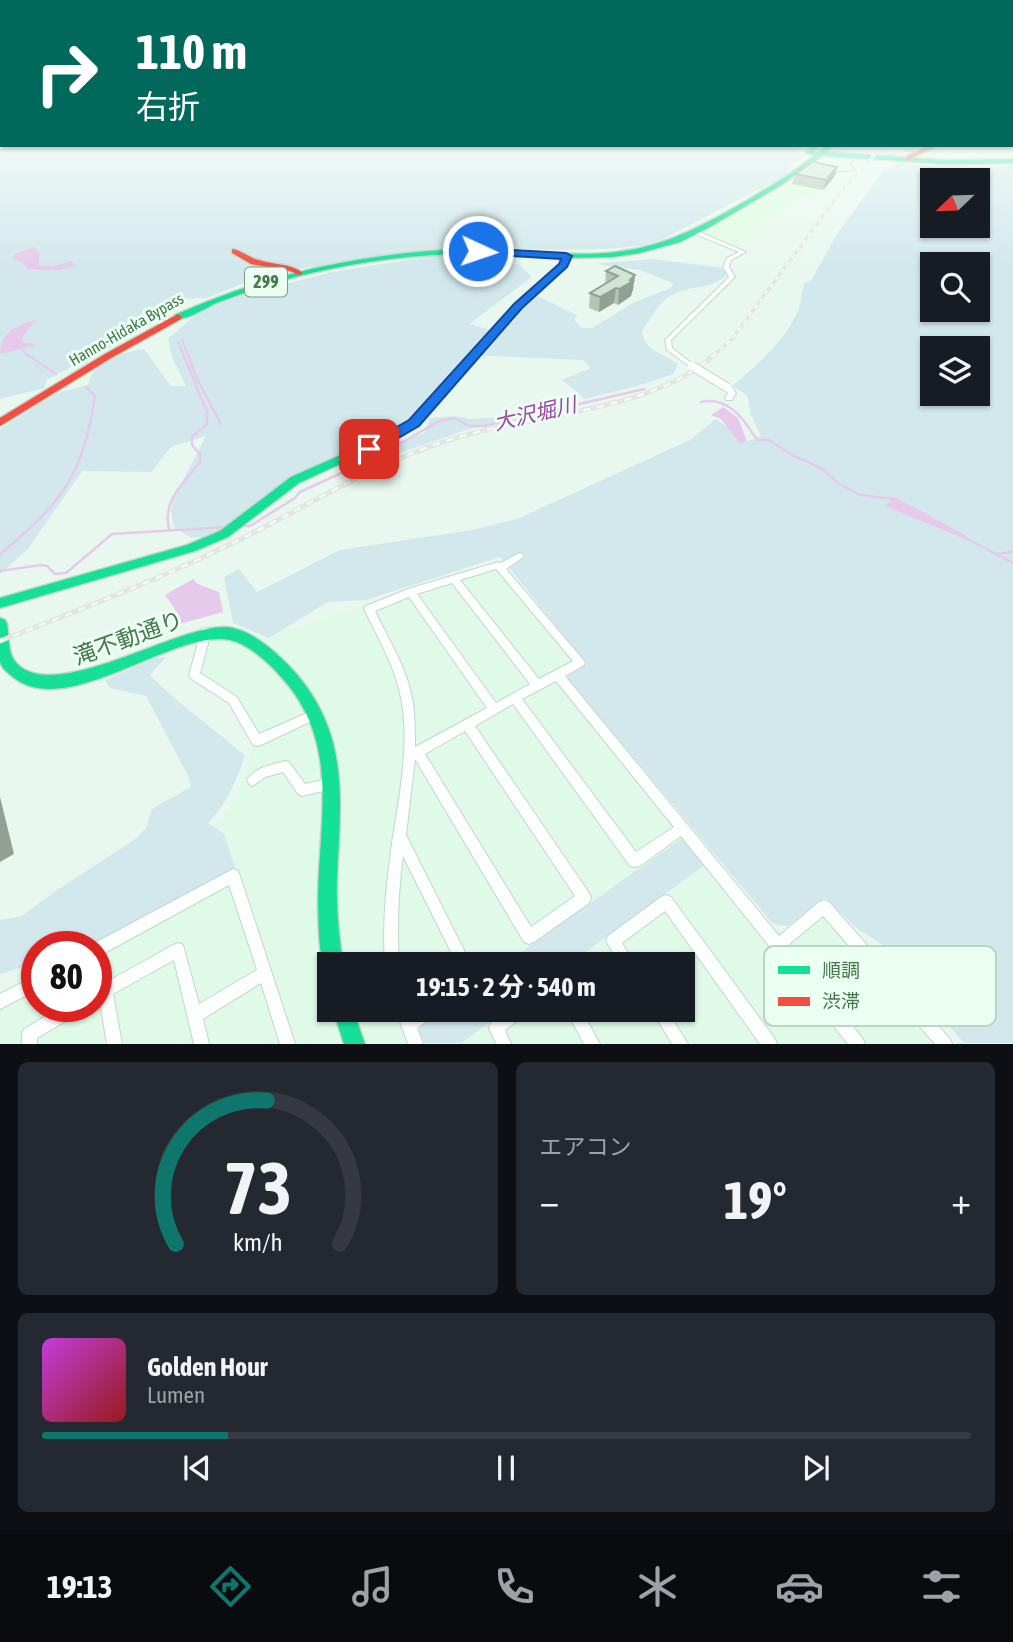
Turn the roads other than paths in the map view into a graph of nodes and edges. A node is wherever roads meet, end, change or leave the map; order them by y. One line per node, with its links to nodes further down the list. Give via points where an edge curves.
1 (796, 172): 2 (main road, 299)
2 (695, 232): 4 (main road, 299, via 641,250); 6 (street, bridge, via 743,252 729,259 726,267 732,277 668,340 670,349 728,388)
3 (235, 251): 5 (main road, via 254,262)
4 (566, 256): 5 (main road, Hanno-Hidaka Bypass / 299, via 461,251); 12 (main road, via 564,265 518,306 414,423 399,433 295,480 224,534 191,548)
5 (299, 273): 7 (main road, Hanno-Hidaka Bypass / 299, via 178,315)
6 (729, 398)
7 (0, 423)
8 (519, 556): 9 (street)
9 (500, 568): 10 (street); 15 (street, via 580,662)
10 (454, 579): 11 (street); 16 (street)
11 (411, 592): 18 (street); 21 (street, via 369,609 407,696)
12 (0, 603)
13 (0, 624): 14 (main road, 滝不動通り, via 14,672 46,683 82,679)
14 (206, 632): 19 (main road, 滝不動通り, via 239,636 261,649 301,689); 19 (street, via 194,675 233,700 257,741)
15 (557, 674): 16 (street); 24 (street)
16 (537, 685): 17 (street)
17 (515, 698): 18 (street); 24 (street, via 635,861)
18 (494, 709): 20 (street)
19 (316, 714): 23 (main road, 滝不動通り, via 329,755)
20 (467, 724): 21 (street); 21 (street, via 584,898 529,937)
21 (412, 755): 25 (street)
22 (253, 780): 23 (street, via 285,766 302,790)
23 (332, 784): 29 (main road, 滝不動通り)
24 (683, 828): 27 (street)
25 (400, 838): 30 (street, via 389,927); 31 (street)
26 (112, 941): 33 (street, via 233,876)
27 (778, 945): 28 (street, via 824,907)
28 (858, 946)
29 (331, 952)
30 (391, 952)
31 (458, 952)
32 (620, 952): 58 (street, via 613,941 666,902)
33 (265, 972): 37 (street); 52 (street)
34 (112, 986): 37 (street, via 178,950)
35 (21, 991): 36 (street)
36 (0, 1002)
37 (195, 1015): 51 (street)
38 (50, 1022): 49 (street, via 29,1034)
39 (109, 1022): 50 (street)
40 (347, 1022): 53 (main road)
41 (407, 1022): 46 (street)
42 (412, 1022): 46 (street)
43 (504, 1022): 55 (street, via 496,1028)
44 (580, 1022): 56 (street)
45 (667, 1022): 57 (street)
46 (408, 1025): 54 (street)
47 (843, 1026): 59 (street)
48 (929, 1026): 60 (street)
49 (30, 1044)
50 (115, 1044)
51 (202, 1044)
52 (288, 1044)
53 (355, 1044)
54 (416, 1044)
55 (504, 1044)
56 (593, 1044)
57 (681, 1044)
58 (770, 1044)
59 (858, 1044)
60 (945, 1044)

